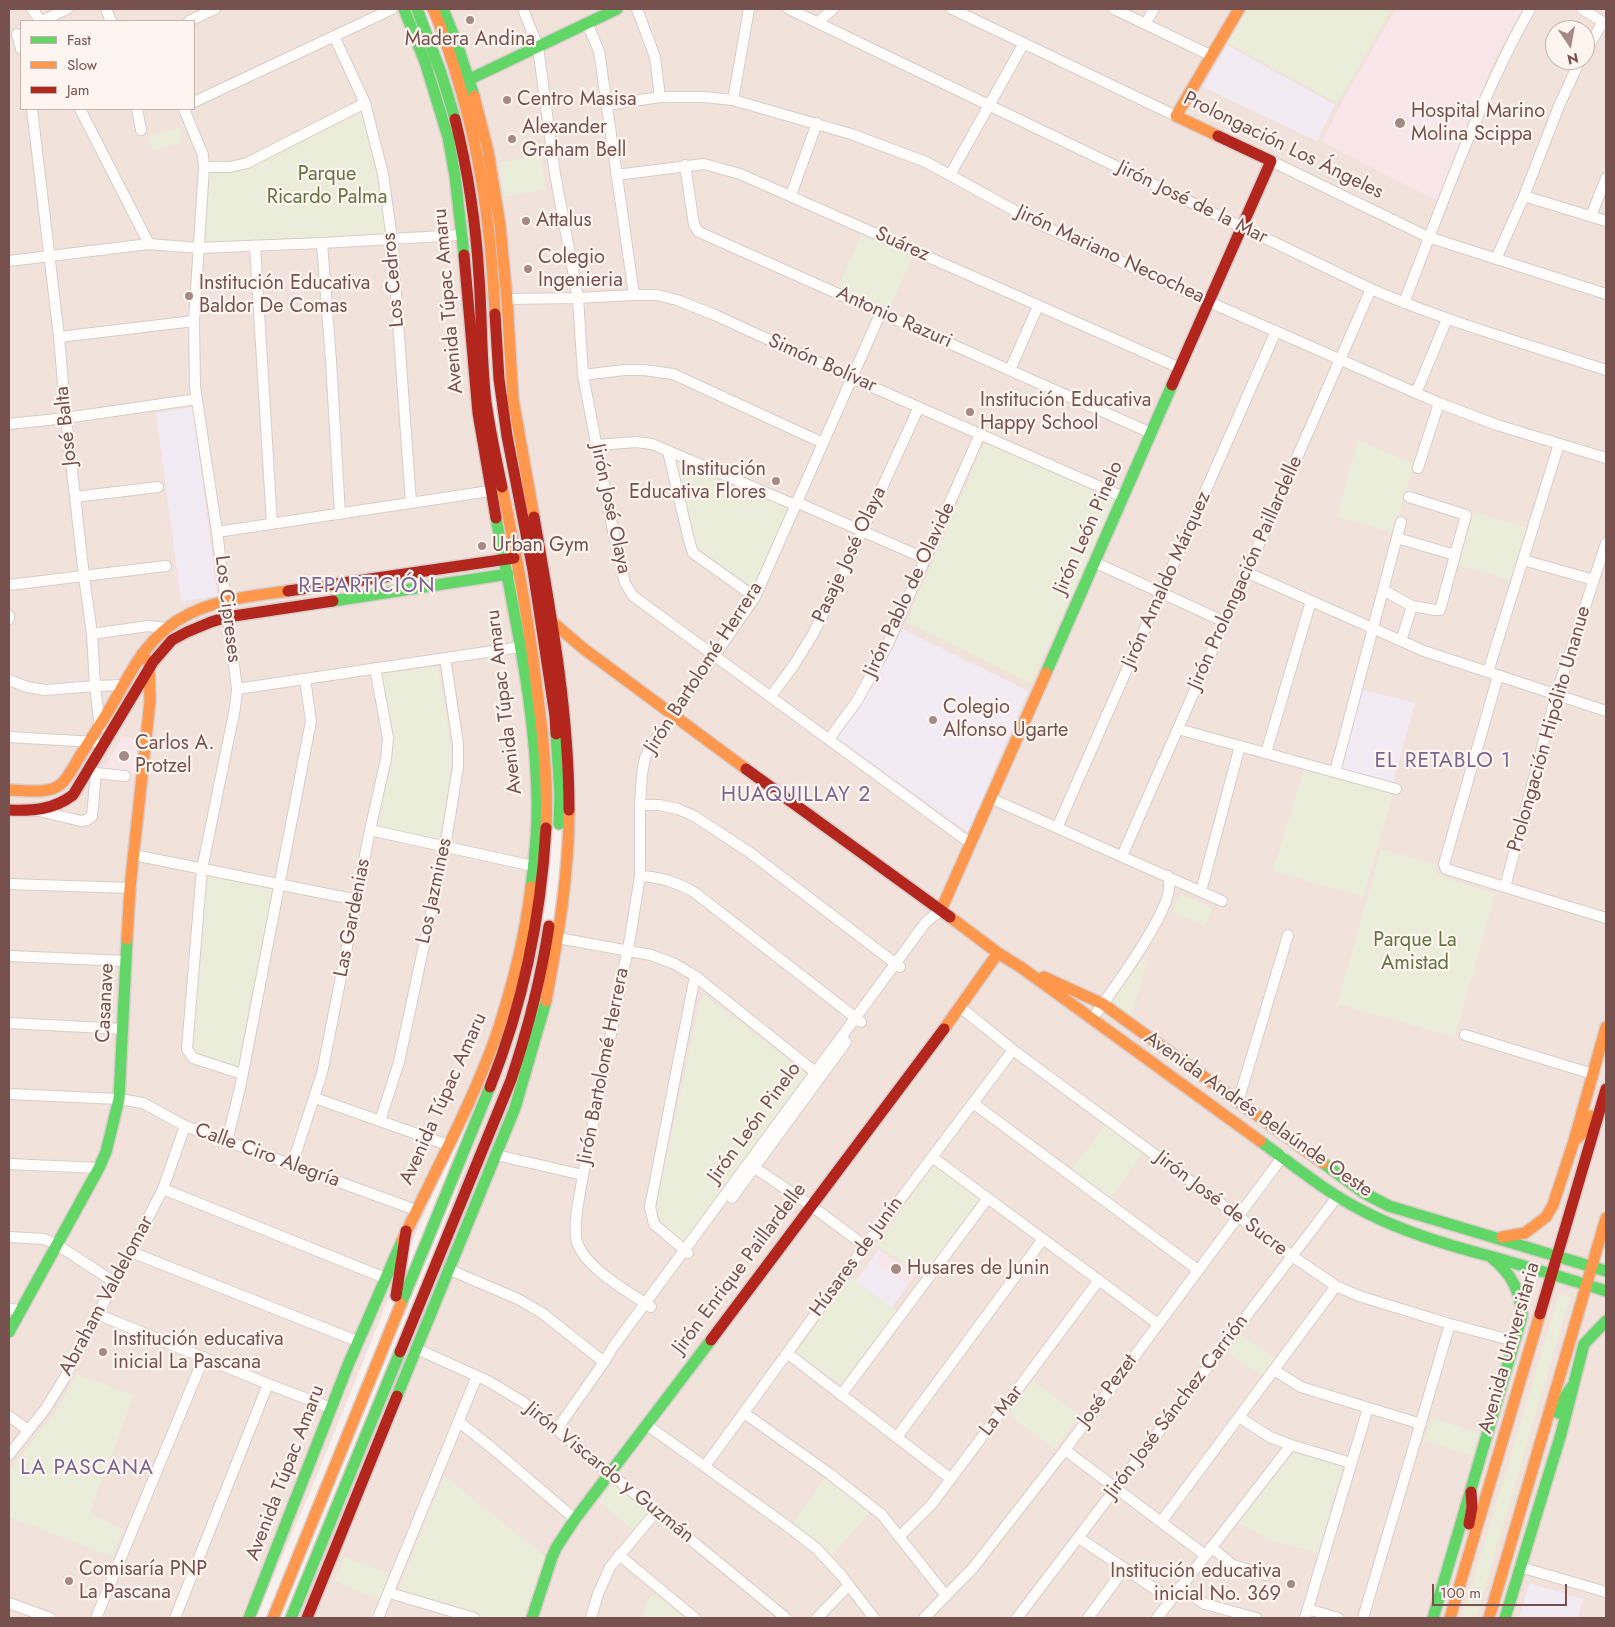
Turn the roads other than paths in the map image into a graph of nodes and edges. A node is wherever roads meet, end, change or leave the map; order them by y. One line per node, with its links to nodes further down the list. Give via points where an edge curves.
1 (32, 9): 21 (street)
2 (67, 9): 22 (street)
3 (215, 9): 23 (street)
4 (392, 9): 28 (street)
5 (404, 9): 59 (main road, Avenida Túpac Amaru, via 423,56 450,144)
6 (417, 9): 119 (main road, Avenida Túpac Amaru, via 446,84 469,178 488,418)
7 (433, 9): 127 (main road, via 462,92 485,195 492,252 499,379)
8 (443, 9): 34 (main road)
9 (523, 9): 31 (street, Jirón José Olaya)
10 (617, 9): 26 (main road)
11 (637, 9): 35 (street, via 655,57)
12 (750, 9): 36 (street)
13 (789, 9): 24 (street, Jirón José de la Mar)
14 (833, 9): 24 (street)
15 (952, 9): 30 (street, Prolongación Los Ángeles)
16 (1114, 9): 27 (street)
17 (1154, 9): 27 (street)
18 (1240, 9): 32 (main road)
19 (1530, 9): 60 (street, via 1489,87)
20 (1582, 9): 25 (street)
21 (40, 20)
22 (43, 20)
23 (191, 20)
24 (818, 22): 40 (street, Jirón José de la Mar)
25 (1605, 23): 29 (street)
26 (587, 24): 31 (main road); 39 (street, via 598,51)
27 (1145, 24): 32 (street)
28 (334, 36): 37 (street); 38 (street, Los Cedros)
29 (1595, 38)
30 (1024, 43): 40 (street); 45 (street, Prolongación Los Ángeles)
31 (538, 47): 34 (main road); 72 (street, Jirón José Olaya, via 555,174)
32 (1212, 56): 45 (main road)
33 (1575, 70): 55 (street)
34 (470, 79): 73 (main road, via 491,163)
35 (660, 97): 36 (street, Jirón Mariano Necochea); 39 (street, Jirón Mariano Necochea)
36 (733, 100): 46 (street, Jirón Mariano Necochea)
37 (195, 102)
38 (365, 103): 50 (street, via 247,163); 61 (street, Los Cedros, via 383,174)
39 (607, 105): 51 (street)
40 (990, 105): 52 (street); 58 (street, Jirón José de la Mar)
41 (32, 110): 66 (street, José Balta)
42 (81, 110): 63 (street)
43 (137, 110): 47 (street)
44 (184, 110): 50 (street, Los Cipreses, via 203,154)
45 (1176, 116): 48 (main road, Prolongación Los Ángeles)
46 (818, 123): 52 (street, Jirón Mariano Necochea, via 926,162); 54 (street)
47 (141, 130)
48 (1271, 161): 58 (main road, Jirón León Pinelo); 60 (street, Prolongación Los Ángeles)
49 (685, 166): 51 (street, Suárez); 54 (street, Suárez, via 704,164 718,167); 77 (street, Antonio Razuri, via 694,225 700,232)
50 (204, 167): 65 (street, Los Cipreses)
51 (616, 175): 71 (street)
52 (950, 175): 74 (street, Jirón Mariano Necochea, via 1038,223)
53 (1606, 178): 56 (street)
54 (791, 195): 76 (street, Suárez)
55 (1524, 196): 56 (street); 67 (street)
56 (1591, 216): 57 (street)
57 (1606, 221)
58 (1242, 227): 69 (street, Jirón José de la Mar); 74 (main road, Jirón León Pinelo)
59 (462, 236): 61 (street); 103 (main road, Avenida Túpac Amaru, via 474,382)
60 (1428, 237): 67 (street, Prolongación Los Ángeles); 75 (street)
61 (392, 239): 62 (street); 107 (street, Los Cedros)
62 (322, 243): 64 (street); 109 (street)
63 (149, 244): 65 (street); 66 (street)
64 (255, 246): 65 (street); 111 (street)
65 (198, 248): 79 (street, Los Cipreses)
66 (50, 257): 68 (street); 81 (street, José Balta)
67 (1496, 258): 70 (street, Prolongación Los Ángeles)
68 (9, 261)
69 (1371, 289): 75 (street, Jirón José de la Mar); 82 (street, Jirón Prolongación Paillardelle)
70 (1606, 294)
71 (634, 295): 72 (street, Simón Bolívar); 87 (street, Simón Bolívar, via 657,295 677,300)
72 (578, 298): 73 (street, Simón Bolívar); 86 (street, Jirón José Olaya)
73 (507, 299): 136 (main road, via 512,394)
74 (1209, 302): 80 (street, Jirón Mariano Necochea); 83 (main road, Jirón León Pinelo)
75 (1404, 303): 78 (street, Jirón José de la Mar)
76 (1038, 306): 83 (street, Suárez); 84 (street)
77 (881, 312): 84 (street, Antonio Razuri); 87 (street, Jirón Bartolomé Herrera)
78 (1447, 319): 85 (street, Jirón José de la Mar); 88 (street)
79 (194, 321): 81 (street); 89 (street, Los Cipreses)
80 (1276, 331): 82 (street, Jirón Mariano Necochea); 131 (street, Jirón Arnaldo Márquez)
81 (59, 338): 92 (street, José Balta)
82 (1340, 359): 88 (street, Jirón Mariano Necochea); 123 (street, Jirón Prolongación Paillardelle)
83 (1180, 368): 94 (main road, Jirón León Pinelo)
84 (1010, 370): 94 (street, Antonio Razuri)
85 (1606, 370)
86 (583, 375): 96 (street, via 624,370 673,374); 98 (street, Jirón José Olaya)
87 (852, 378): 91 (street, Simón Bolívar); 96 (street, Jirón Bartolomé Herrera)
88 (1416, 393): 90 (street, Jirón Mariano Necochea)
89 (197, 400): 92 (street); 113 (street, Los Cipreses)
90 (1439, 403): 97 (street, Jirón Mariano Necochea); 101 (street)
91 (919, 407): 95 (street, Simón Bolívar); 112 (street, Pasaje José Olaya)
92 (66, 418): 93 (street); 104 (street, José Balta)
93 (9, 424)
94 (1151, 433): 105 (main road, Jirón León Pinelo)
95 (980, 434): 105 (street, Simón Bolívar); 118 (street, Jirón Pablo de Olavide)
96 (823, 443): 108 (street, Jirón Bartolomé Herrera)
97 (1559, 444): 100 (street, Jirón Mariano Necochea); 120 (street)
98 (596, 446): 99 (street, via 636,442); 147 (street, Jirón José Olaya, via 625,583 633,596)
99 (668, 451): 108 (street); 132 (street, via 693,553)
100 (1606, 458)
101 (1418, 468)
102 (158, 487): 104 (street)
103 (490, 491): 107 (street); 117 (main road, Avenida Túpac Amaru)
104 (75, 497): 125 (street, José Balta)
105 (1123, 497): 121 (main road, Jirón León Pinelo)
106 (1409, 497): 116 (street, via 1466,515)
107 (411, 503): 109 (street)
108 (795, 503): 112 (street); 132 (street, Jirón Bartolomé Herrera)
109 (340, 514): 111 (street)
110 (1401, 522): 114 (street)
111 (272, 524): 113 (street)
112 (862, 531): 118 (street); 158 (street, Pasaje José Olaya, via 813,634)
113 (217, 532): 133 (street, Los Cipreses)
114 (1397, 538): 116 (street); 130 (street)
115 (1606, 543): 126 (street, Prolongación Hipólito Unanue)
116 (1455, 555): 135 (street, via 1440,610)
117 (504, 559): 119 (main road); 124 (main road, Avenida Túpac Amaru); 133 (main road)
118 (926, 559): 164 (street, Jirón Pablo de Olavide, via 858,701)
119 (517, 560): 127 (main road); 129 (main road, Avenida Túpac Amaru)
120 (1523, 560): 126 (street); 151 (street)
121 (1094, 562): 131 (street); 174 (main road, Jirón León Pinelo)
122 (166, 566): 125 (street)
123 (1246, 572): 134 (street); 138 (street, Jirón Prolongación Paillardelle)
124 (508, 574): 129 (main road, Avenida Andrés Belaúnde Oeste); 137 (main road); 144 (main road, Avenida Túpac Amaru)
125 (84, 576): 128 (street); 142 (street, José Balta)
126 (1594, 580): 157 (street, Prolongación Hipólito Unanue)
127 (535, 584): 136 (main road)
128 (9, 585)
129 (522, 586): 136 (main road, Avenida Andrés Belaúnde Oeste); 276 (main road, Avenida Túpac Amaru, via 532,646 547,790 544,857 535,933 516,1013 500,1061)
130 (1383, 590): 135 (street); 141 (street)
131 (1162, 593): 138 (street); 178 (street, Jirón Arnaldo Márquez)
132 (754, 597): 147 (street, Jirón Bartolomé Herrera)
133 (226, 600): 137 (street, Los Cipreses); 140 (main road, via 182,618)
134 (1311, 601): 141 (street); 168 (street)
135 (1412, 606): 143 (street)
136 (545, 607): 139 (main road, Avenida Andrés Belaúnde Oeste); 145 (main road, Avenida Andrés Belaúnde Oeste); 334 (main road, via 560,794 551,908 533,1007 496,1120)
137 (227, 617): 149 (main road, via 184,633 166,646); 156 (street, Los Cipreses)
138 (1225, 622): 162 (street, Jirón Prolongación Paillardelle)
139 (553, 624): 145 (main road, Avenida Andrés Belaúnde Oeste); 198 (main road, via 569,780 567,863)
140 (167, 628): 142 (street, via 148,626); 146 (main road)
141 (1372, 628): 143 (street); 170 (street)
142 (92, 634): 155 (street, José Balta)
143 (1401, 641): 151 (street)
144 (520, 647): 148 (street); 184 (main road, Avenida Túpac Amaru, via 531,721 537,796)
145 (584, 649): 160 (main road, Avenida Andrés Belaúnde Oeste)
146 (142, 654): 149 (main road, Casanave); 154 (main road)
147 (715, 655): 158 (street, Jirón José Olaya); 160 (street, Jirón Bartolomé Herrera)
148 (445, 658): 150 (street); 181 (street, Los Jazmines, via 458,767)
149 (150, 668): 166 (main road); 182 (main road, Casanave, via 150,702)
150 (375, 668): 152 (street); 179 (street, Las Gardenias, via 388,746)
151 (1493, 674): 157 (street); 190 (street, via 1444,864 1446,869)
152 (305, 679): 156 (street); 189 (street, via 311,721)
153 (9, 680): 155 (street, via 45,690)
154 (122, 685): 155 (street); 161 (main road)
155 (95, 686): 161 (street, José Balta)
156 (237, 689): 185 (street, Los Cipreses)
157 (1556, 695): 159 (street); 190 (street, Prolongación Hipólito Unanue)
158 (771, 696): 164 (street, Jirón José Olaya)
159 (1606, 711)
160 (673, 716): 175 (street, Jirón Bartolomé Herrera, via 645,758); 195 (main road, Avenida Andrés Belaúnde Oeste)
161 (100, 726): 165 (main road); 166 (street, José Balta)
162 (1178, 728): 167 (street); 183 (street, Jirón Prolongación Paillardelle)
163 (9, 737): 165 (street)
164 (829, 739): 180 (street, Jirón José Olaya)
165 (89, 741): 166 (street); 173 (main road, via 68,777 55,788)
166 (104, 743): 169 (main road)
167 (1240, 746): 168 (street); 192 (street)
168 (1266, 753): 170 (street)
169 (93, 771): 171 (street); 177 (main road, via 73,796 52,808); 177 (street, via 92,816 87,820)
170 (1334, 772): 172 (street)
171 (125, 776)
172 (1396, 789)
173 (9, 790)
174 (990, 798): 178 (street); 180 (main road, Jirón León Pinelo)
175 (640, 805): 186 (street, Jirón Bartolomé Herrera); 203 (street, via 659,805 694,816 749,852)
176 (9, 810): 177 (main road)
177 (36, 811)
178 (1057, 828): 183 (street)
179 (370, 830): 181 (street); 193 (street, Las Gardenias)
180 (966, 840): 195 (main road, Jirón León Pinelo)
181 (445, 847): 184 (street); 224 (street, Los Jazmines, via 399,1062)
182 (134, 855): 185 (street); 191 (main road, Casanave)
183 (1122, 856): 187 (street)
184 (533, 866): 228 (main road, Avenida Túpac Amaru, via 524,929 507,1000 484,1066)
185 (202, 869): 189 (street); 215 (street, Los Cipreses, via 187,1049 193,1058)
186 (640, 876): 199 (street, Jirón Bartolomé Herrera); 209 (street, via 657,877 694,892)
187 (1168, 876): 192 (street); 206 (street, via 1170,889 1158,919)
188 (9, 884): 191 (street)
189 (279, 884): 193 (street); 215 (street)
190 (1505, 887): 196 (street)
191 (130, 888): 202 (main road, Casanave)
192 (1201, 891): 194 (street)
193 (357, 900): 220 (street, Las Gardenias)
194 (1222, 900)
195 (941, 910): 200 (main road, Avenida Andrés Belaúnde Oeste); 203 (street, Jirón León Pinelo)
196 (1606, 918)
197 (1288, 935): 222 (street)
198 (558, 938): 199 (street); 229 (main road, via 544,1009 515,1108)
199 (627, 951): 205 (street, via 651,955); 236 (street, Jirón Bartolomé Herrera)
200 (998, 953): 204 (main road, Avenida Andrés Belaúnde Oeste); 207 (main road, Jirón Enrique Paillardelle)
201 (9, 956): 202 (street)
202 (126, 961): 212 (main road, Casanave)
203 (898, 966): 209 (street, Jirón León Pinelo)
204 (1022, 968): 206 (main road, Avenida Andrés Belaúnde Oeste); 208 (main road, Avenida Andrés Belaúnde Oeste)
205 (695, 976): 216 (street); 255 (street, via 650,1207 654,1224)
206 (1103, 1004): 208 (street); 222 (main road, Avenida Andrés Belaúnde Oeste)
207 (960, 1007): 214 (street, Jirón José de Sucre); 240 (main road, Jirón Enrique Paillardelle)
208 (1092, 1019): 230 (main road, Avenida Andrés Belaúnde Oeste)
209 (859, 1020): 216 (street, Jirón León Pinelo)
210 (9, 1023): 212 (street)
211 (1606, 1027): 217 (main road, Avenida Universitaria)
212 (123, 1029): 221 (main road, Casanave)
213 (1465, 1035): 217 (street)
214 (1013, 1050): 223 (street, Húsares de Junín); 242 (street, Jirón José de Sucre)
215 (242, 1074): 226 (street)
216 (818, 1074): 234 (street, Jirón León Pinelo)
217 (1592, 1074): 227 (main road, Avenida Universitaria)
218 (1606, 1088): 227 (main road, via 1583,1133); 256 (main road, Avenida Universitaria)
219 (9, 1094): 221 (street, Calle Ciro Alegría)
220 (315, 1098): 224 (street); 233 (street, Las Gardenias)
221 (119, 1099): 225 (street, Calle Ciro Alegría, via 144,1103); 235 (main road, Casanave)
222 (1238, 1102): 243 (main road, Avenida Andrés Belaúnde Oeste, via 1364,1193 1389,1206)
223 (973, 1103): 231 (street, Húsares de Junín); 261 (street)
224 (380, 1121): 228 (street)
225 (185, 1126): 226 (street, Calle Ciro Alegría); 237 (street, Abraham Valdelomar)
226 (227, 1141): 233 (street, Calle Ciro Alegría)
227 (1574, 1141): 249 (main road, Avenida Universitaria, via 1546,1217 1526,1233)
228 (448, 1145): 241 (main road, Avenida Túpac Amaru)
229 (496, 1155): 236 (street); 260 (main road)
230 (1283, 1156): 238 (main road, Avenida Andrés Belaúnde Oeste); 242 (street, José Pezet)
231 (932, 1157): 239 (street); 253 (street, Húsares de Junín)
232 (9, 1164): 235 (street)
233 (292, 1165): 241 (street, Calle Ciro Alegría)
234 (751, 1165): 240 (street); 255 (street, Jirón León Pinelo)
235 (99, 1168): 252 (main road, Casanave)
236 (583, 1175): 270 (street, Jirón Bartolomé Herrera, via 576,1238 584,1255 597,1270)
237 (163, 1189): 254 (street, Abraham Valdelomar); 264 (street)
238 (1337, 1197): 247 (main road, Avenida Andrés Belaúnde Oeste, via 1382,1222); 257 (street, Jirón José Sánchez Carrión)
239 (988, 1198): 250 (street); 288 (street)
240 (810, 1205): 253 (street); 296 (main road, Jirón Enrique Paillardelle)
241 (416, 1210): 246 (main road, Avenida Túpac Amaru)
242 (1238, 1216): 257 (street, Jirón José de Sucre); 261 (street, José Pezet)
243 (1421, 1216): 245 (main road, Avenida Andrés Belaúnde Oeste); 247 (main road)
244 (1606, 1218): 259 (main road)
245 (1445, 1223): 249 (main road, Avenida Andrés Belaúnde Oeste); 251 (main road)
246 (406, 1231): 264 (main road, Avenida Túpac Amaru); 276 (main road)
247 (1417, 1235): 251 (main road, Avenida Andrés Belaúnde Oeste)
248 (9, 1237): 252 (street, via 44,1239)
249 (1496, 1237): 256 (main road, Avenida Andrés Belaúnde Oeste)
250 (1043, 1239): 265 (street); 299 (street)
251 (1440, 1241): 258 (main road, Avenida Andrés Belaúnde Oeste)
252 (56, 1244): 266 (street); 271 (main road, Casanave)
253 (865, 1246): 281 (street, Húsares de Junín)
254 (131, 1252): 266 (street, Abraham Valdelomar); 278 (street)
255 (687, 1252): 270 (street, Jirón León Pinelo)
256 (1557, 1255): 259 (main road, Avenida Andrés Belaúnde Oeste); 263 (main road, Avenida Universitaria)
257 (1292, 1256): 268 (street, Jirón José de Sucre); 308 (street, Jirón José Sánchez Carrión)
258 (1489, 1256): 263 (main road, Avenida Andrés Belaúnde Oeste); 279 (main road, Avenida Universitaria, via 1501,1265 1518,1288 1522,1316)
259 (1593, 1266): 262 (main road, Avenida Andrés Belaúnde Oeste); 267 (main road)
260 (450, 1270): 280 (main road); 283 (street, via 518,1299 542,1313)
261 (1198, 1270): 274 (street, José Pezet)
262 (1606, 1271)
263 (1551, 1274): 267 (main road, Avenida Andrés Belaúnde Oeste); 319 (main road, Avenida Universitaria)
264 (384, 1278): 278 (main road, Avenida Túpac Amaru)
265 (1099, 1280): 274 (street); 307 (street, La Mar)
266 (114, 1282): 272 (street, Abraham Valdelomar)
267 (1588, 1285): 269 (main road, Avenida Andrés Belaúnde Oeste); 300 (main road)
268 (1336, 1286): 275 (street, Jirón José de Sucre); 284 (street)
269 (1606, 1291)
270 (648, 1305): 283 (street, Jirón León Pinelo, via 620,1347)
271 (14, 1310): 277 (main road, Casanave)
272 (97, 1314): 282 (street); 298 (street, Abraham Valdelomar, via 65,1377)
273 (1606, 1321): 287 (main road, via 1584,1344)
274 (1158, 1324): 302 (street, José Pezet)
275 (1450, 1324): 279 (street, Jirón José de Sucre); 295 (street)
276 (391, 1328): 333 (main road, Avenida Túpac Amaru)
277 (9, 1332)
278 (357, 1341): 289 (main road, Avenida Túpac Amaru)
279 (1514, 1341): 309 (main road, Avenida Universitaria)
280 (418, 1349): 285 (street, Jirón Viscardo y Guzmán); 335 (main road)
281 (787, 1353): 288 (street); 291 (street, Húsares de Junín)
282 (204, 1357): 286 (street); 330 (street)
283 (604, 1362): 297 (street, Jirón León Pinelo)
284 (1274, 1370): 290 (street, via 1302,1388); 293 (street)
285 (477, 1376): 294 (street); 297 (street, Jirón Viscardo y Guzmán, via 511,1394)
286 (268, 1384): 289 (street); 331 (street)
287 (1574, 1384): 300 (main road, via 1551,1432); 317 (main road)
288 (841, 1395): 299 (street)
289 (331, 1408): 332 (main road, Avenida Túpac Amaru)
290 (1368, 1408): 295 (street); 304 (street)
291 (744, 1413): 305 (street, Húsares de Junín); 313 (street, via 882,1515)
292 (9, 1416): 298 (street)
293 (1239, 1417): 301 (street, via 1270,1437); 312 (street)
294 (459, 1422): 311 (street); 323 (street)
295 (1421, 1424): 350 (street)
296 (648, 1425): 305 (street); 306 (main road, Jirón Enrique Paillardelle)
297 (557, 1429): 306 (street, Jirón Viscardo y Guzmán)
298 (28, 1430): 303 (street, Abraham Valdelomar)
299 (897, 1437): 307 (street)
300 (1540, 1442): 353 (main road)
301 (1291, 1445): 304 (street); 315 (street)
302 (1065, 1450): 308 (street); 325 (street, José Pezet, via 973,1568)
303 (9, 1455)
304 (1351, 1463): 328 (street)
305 (705, 1466): 321 (street, via 817,1550)
306 (610, 1473): 310 (street, Jirón Viscardo y Guzmán); 311 (main road, Jirón Enrique Paillardelle)
307 (951, 1478): 313 (street, La Mar, via 932,1504)
308 (1114, 1488): 312 (street); 314 (street, Jirón José Sánchez Carrión)
309 (1471, 1492): 319 (main road); 351 (main road, Avenida Universitaria)
310 (656, 1512): 316 (street); 341 (street, Jirón Viscardo y Guzmán)
311 (575, 1519): 338 (main road, Jirón Enrique Paillardelle, via 552,1557)
312 (1160, 1522): 315 (street)
313 (899, 1537): 325 (street)
314 (1079, 1538): 318 (street); 345 (street, Jirón José Sánchez Carrión)
315 (1208, 1551): 320 (street, via 1234,1565); 322 (street)
316 (619, 1555): 339 (street, via 610,1567); 340 (street)
317 (1520, 1567): 324 (street); 354 (main road)
318 (1124, 1568): 326 (street); 346 (street)
319 (1464, 1571): 352 (main road, Avenida Universitaria)
320 (1266, 1575)
321 (850, 1585): 342 (street); 343 (street)
322 (1180, 1587): 326 (street); 348 (street, via 1205,1604)
323 (390, 1592): 336 (street); 337 (street)
324 (1606, 1592)
325 (946, 1596): 344 (street, José Pezet)
326 (1170, 1599): 347 (street)
327 (9, 1602): 329 (street)
328 (1307, 1614): 349 (street)
329 (50, 1618)
330 (96, 1618)
331 (175, 1618)
332 (249, 1618)
333 (273, 1618)
334 (291, 1618)
335 (307, 1618)
336 (378, 1618)
337 (474, 1618)
338 (532, 1618)
339 (591, 1618)
340 (695, 1618)
341 (786, 1618)
342 (817, 1618)
343 (874, 1618)
344 (924, 1618)
345 (1017, 1618)
346 (1088, 1618)
347 (1156, 1618)
348 (1256, 1618)
349 (1338, 1618)
350 (1363, 1618)
351 (1433, 1618)
352 (1450, 1618)
353 (1489, 1618)
354 (1505, 1618)

